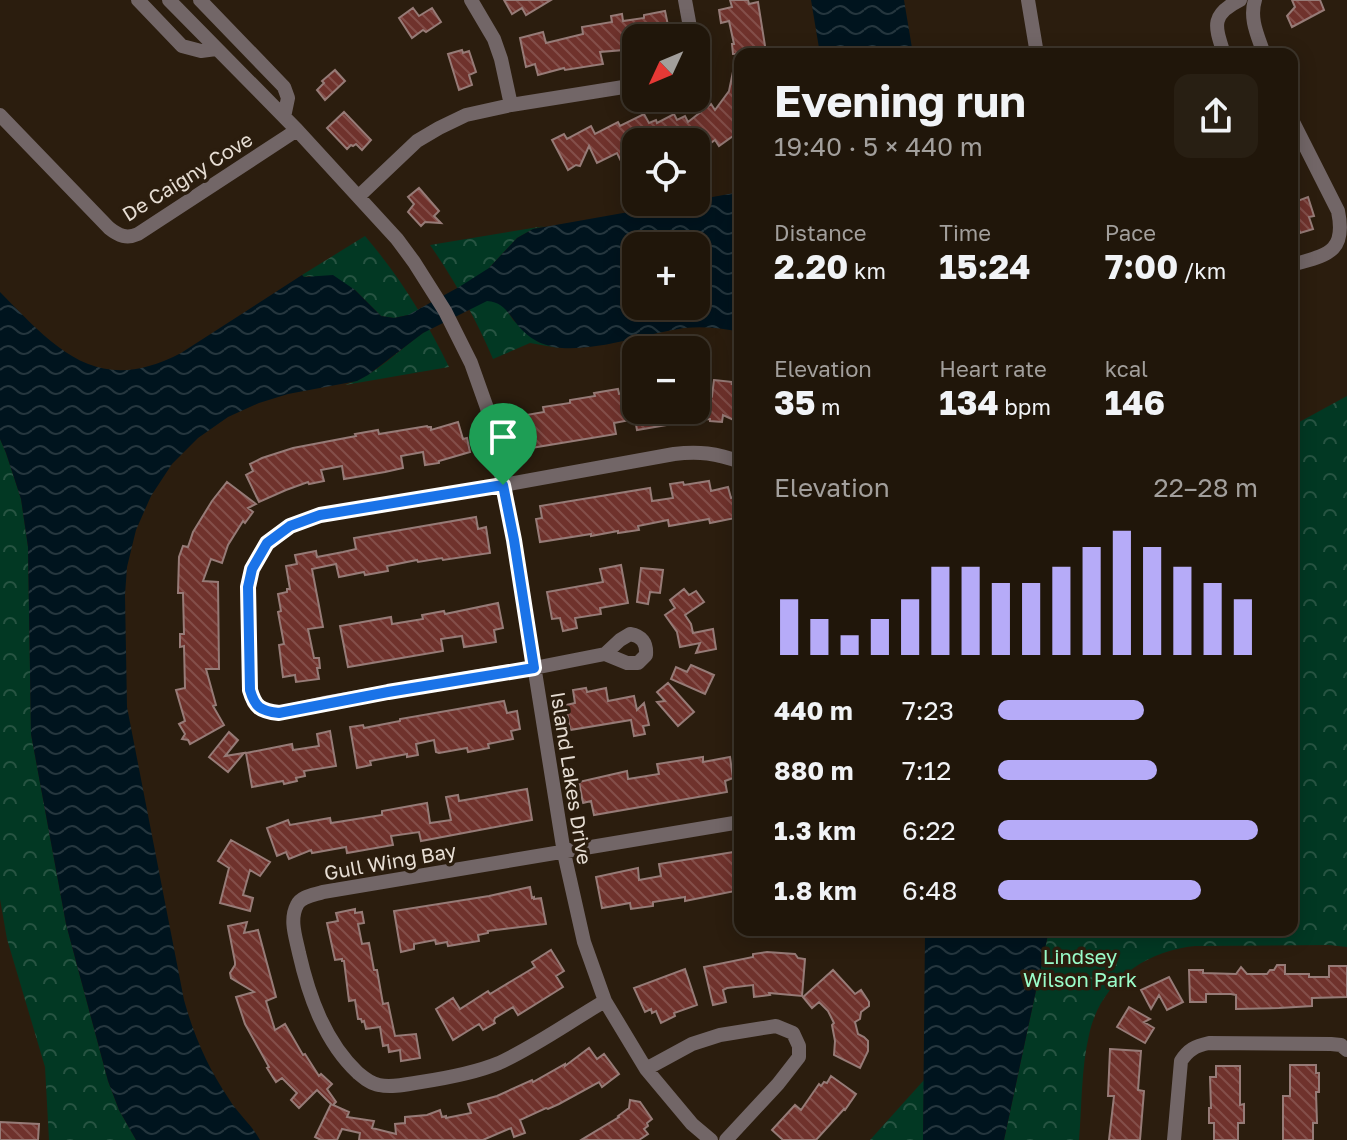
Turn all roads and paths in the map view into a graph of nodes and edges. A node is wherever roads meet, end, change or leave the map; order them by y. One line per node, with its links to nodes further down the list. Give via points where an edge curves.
1 (138, 0): 13 (street, via 182,46)
2 (169, 0): 13 (street, Island Lakes Drive)
3 (200, 0): 17 (street, via 284,87)
4 (471, 0): 15 (street, via 494,39)
5 (685, 0): 9 (street)
6 (1028, 0): 10 (street)
7 (1240, 0): 11 (street, via 1216,22)
8 (1255, 0): 12 (street, via 1253,21)
9 (689, 24)
10 (1036, 48)
11 (1222, 48)
12 (1262, 48)
13 (216, 49): 17 (street, Island Lakes Drive)
14 (622, 87): 15 (street)
15 (511, 105): 20 (street, via 466,115 417,141)
16 (0, 115): 18 (street, De Caigny Cove, via 123,237 138,234)
17 (284, 117): 18 (street, Island Lakes Drive)
18 (297, 130): 20 (street, Island Lakes Drive)
19 (1298, 132): 21 (street, via 1343,224 1343,236 1332,252)
20 (359, 196): 23 (street, Island Lakes Drive, via 425,278 471,363 487,408)
21 (1298, 263)
22 (734, 460): 23 (street, via 698,451)
23 (503, 485): 25 (street, Island Lakes Drive); 25 (street, via 320,515 290,526 267,543 248,587 250,690 254,703 279,713)
24 (605, 654): 25 (street)
25 (534, 668): 27 (street, Island Lakes Drive)
26 (734, 823): 27 (street)
27 (564, 853): 28 (street, Island Lakes Drive, via 584,942); 28 (street, Gull Wing Bay, via 306,897 293,916 308,989 340,1052 377,1085 447,1078 497,1063)
28 (605, 1001): 30 (street, Island Lakes Drive)
29 (1347, 1050): 33 (street, via 1331,1044 1198,1045 1181,1061)
30 (646, 1069): 31 (street, Island Lakes Drive); 32 (street, via 720,1035 776,1026 793,1033 799,1057)
31 (711, 1140)
32 (726, 1140)
33 (1174, 1140)

